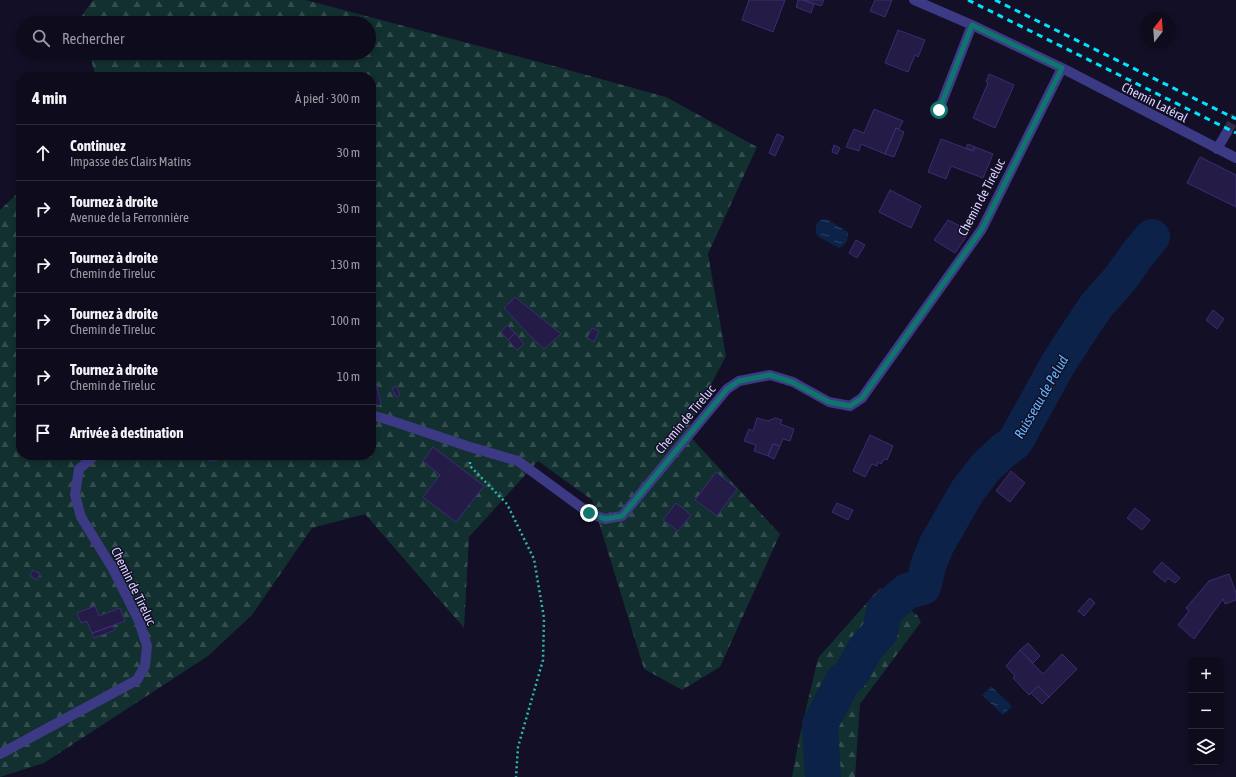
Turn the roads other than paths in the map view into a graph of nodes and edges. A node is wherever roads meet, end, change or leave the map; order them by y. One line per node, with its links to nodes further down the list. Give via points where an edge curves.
1 (914, 0): 2 (street, Chemin Latéral)
2 (972, 25): 3 (street, Chemin Latéral); 4 (street)
3 (1062, 68): 6 (street, Chemin Latéral); 8 (street, Chemin de Tireluc, via 982,229 862,398 850,406 829,402 792,382 770,375 739,381 727,389 622,516 605,519 589,513 518,461)
4 (939, 110)
5 (1227, 132): 6 (street)
6 (1217, 149): 7 (street, Chemin Latéral)
7 (1236, 158)
8 (376, 416)
9 (89, 460): 10 (street, Chemin de Tireluc, via 79,469 75,495 81,517 113,569 140,621 147,646 145,666 137,680)
10 (0, 754)

